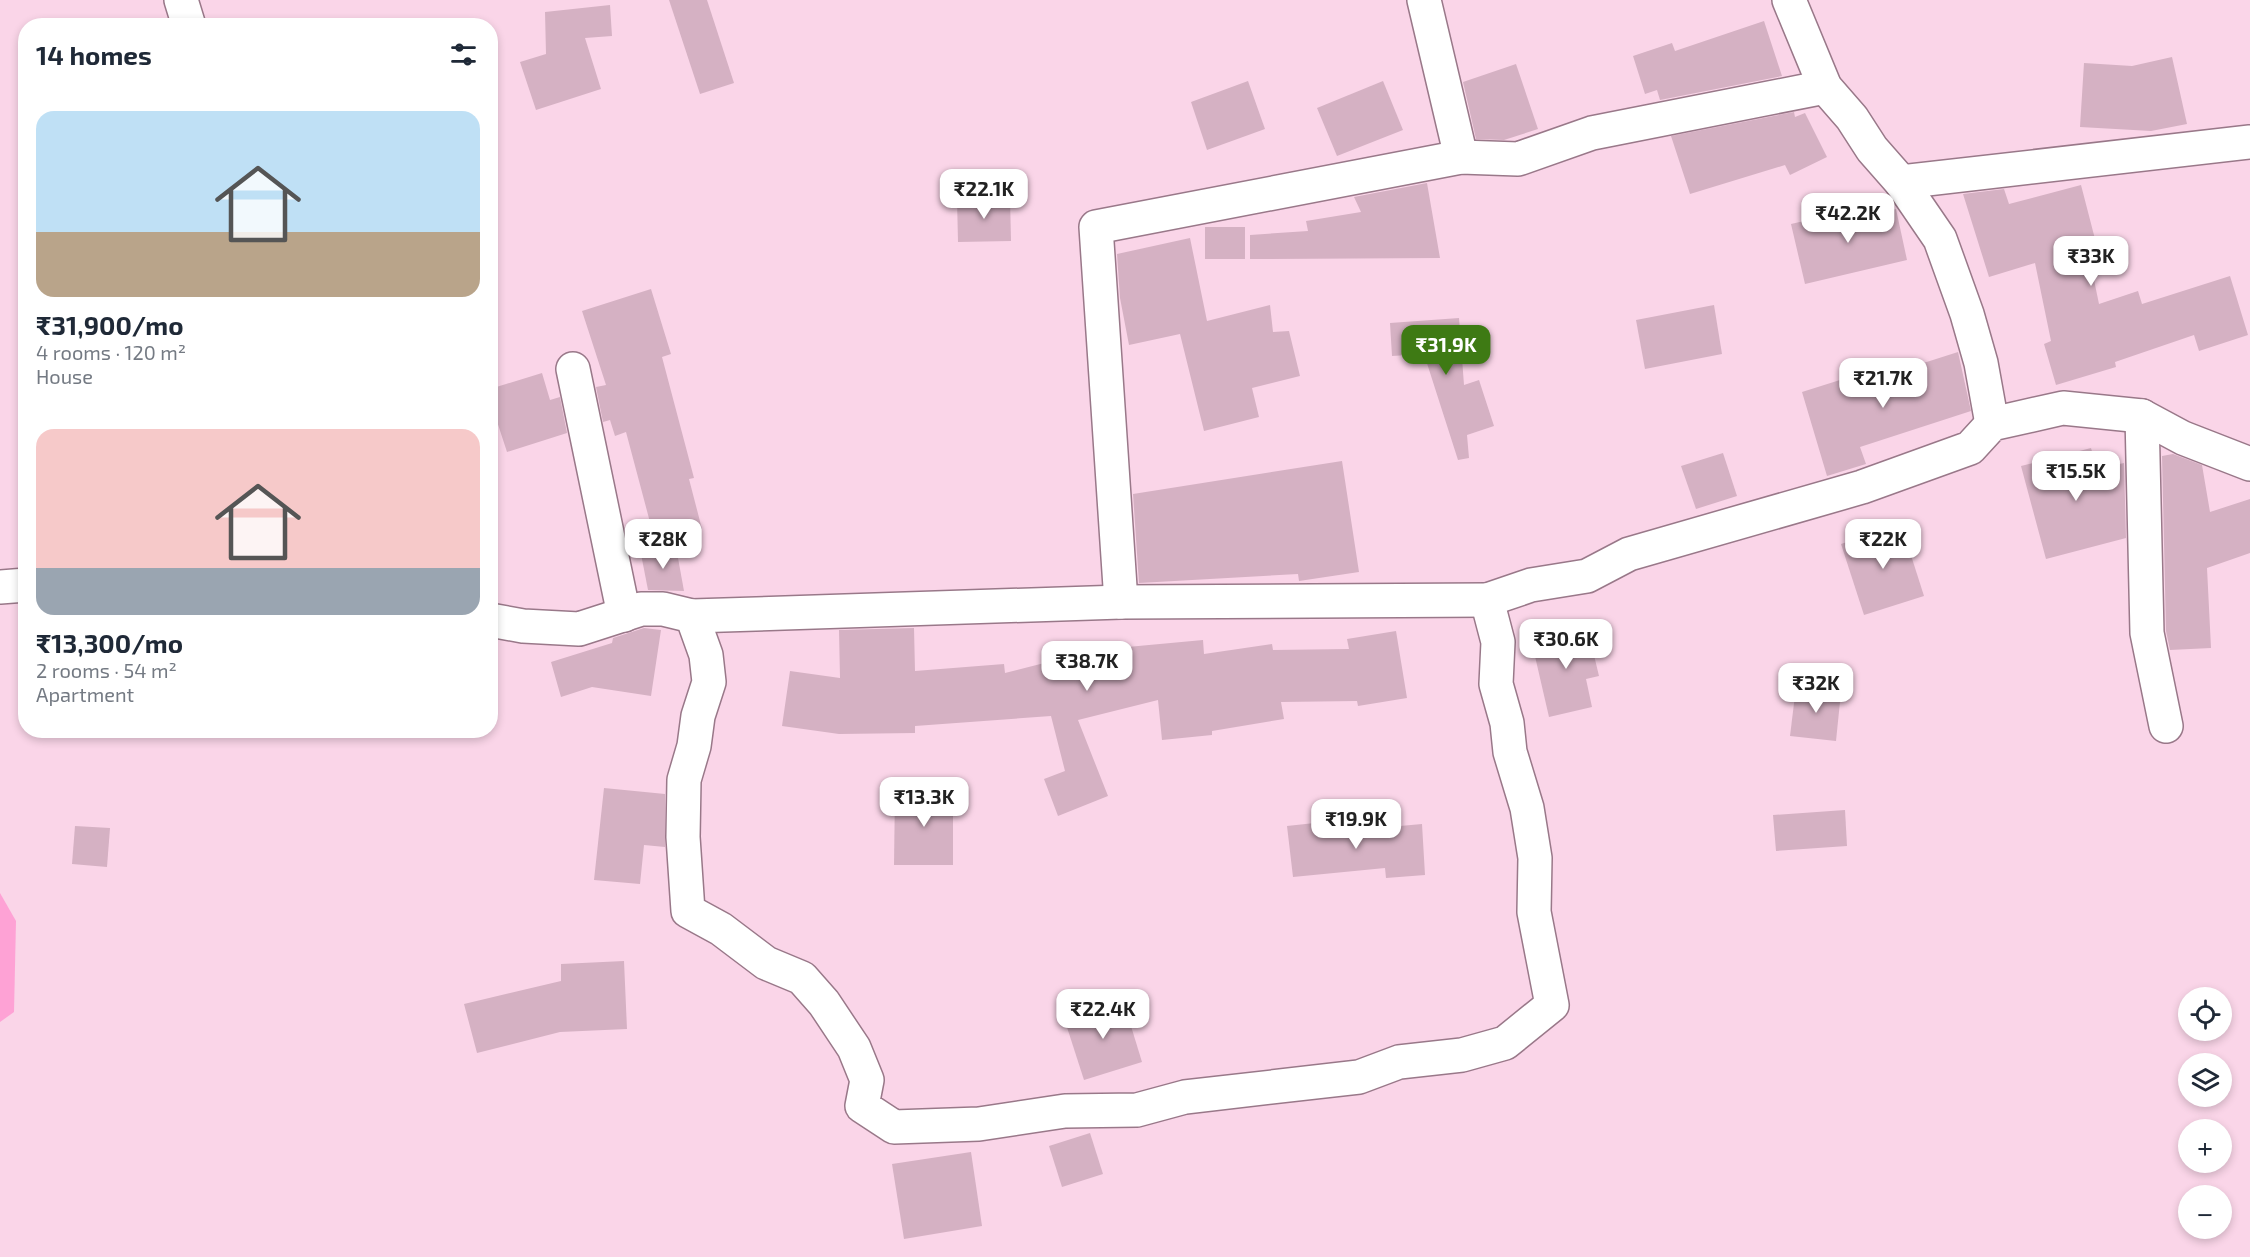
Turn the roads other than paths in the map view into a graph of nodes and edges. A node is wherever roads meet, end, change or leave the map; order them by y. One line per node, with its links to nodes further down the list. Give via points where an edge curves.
1 (182, 0): 4 (street)
2 (1424, 0): 7 (street)
3 (1789, 0): 5 (street)
4 (187, 18)
5 (1825, 87): 7 (street, via 1592,133 1518,159); 8 (street)
6 (2250, 142): 8 (street)
7 (1461, 157): 16 (street, via 1096,227)
8 (1901, 182): 11 (street, via 1940,239 1981,363)
9 (573, 369): 17 (street)
10 (2142, 417): 11 (street, via 2063,408); 12 (street); 20 (street, via 2147,633)
11 (1992, 424): 15 (street, via 1970,448 1863,487 1629,554 1587,576 1531,585)
12 (2250, 464)
13 (18, 586): 14 (street)
14 (0, 587)
15 (1487, 600): 16 (street); 18 (street, via 1498,642 1496,684 1527,808 1535,858 1534,912 1552,1005 1505,1043 1462,1055 1399,1062 1359,1077 1185,1097 1137,1110 1065,1111 979,1124 894,1127 862,1106 867,1080 854,1048 802,978 765,963 721,929 688,911 682,837 684,780 709,682 706,655)
16 (1121, 602): 18 (street)
17 (624, 615): 18 (street, via 652,609); 19 (street, via 579,629)
18 (692, 616)
19 (498, 621)
20 (2166, 726)

